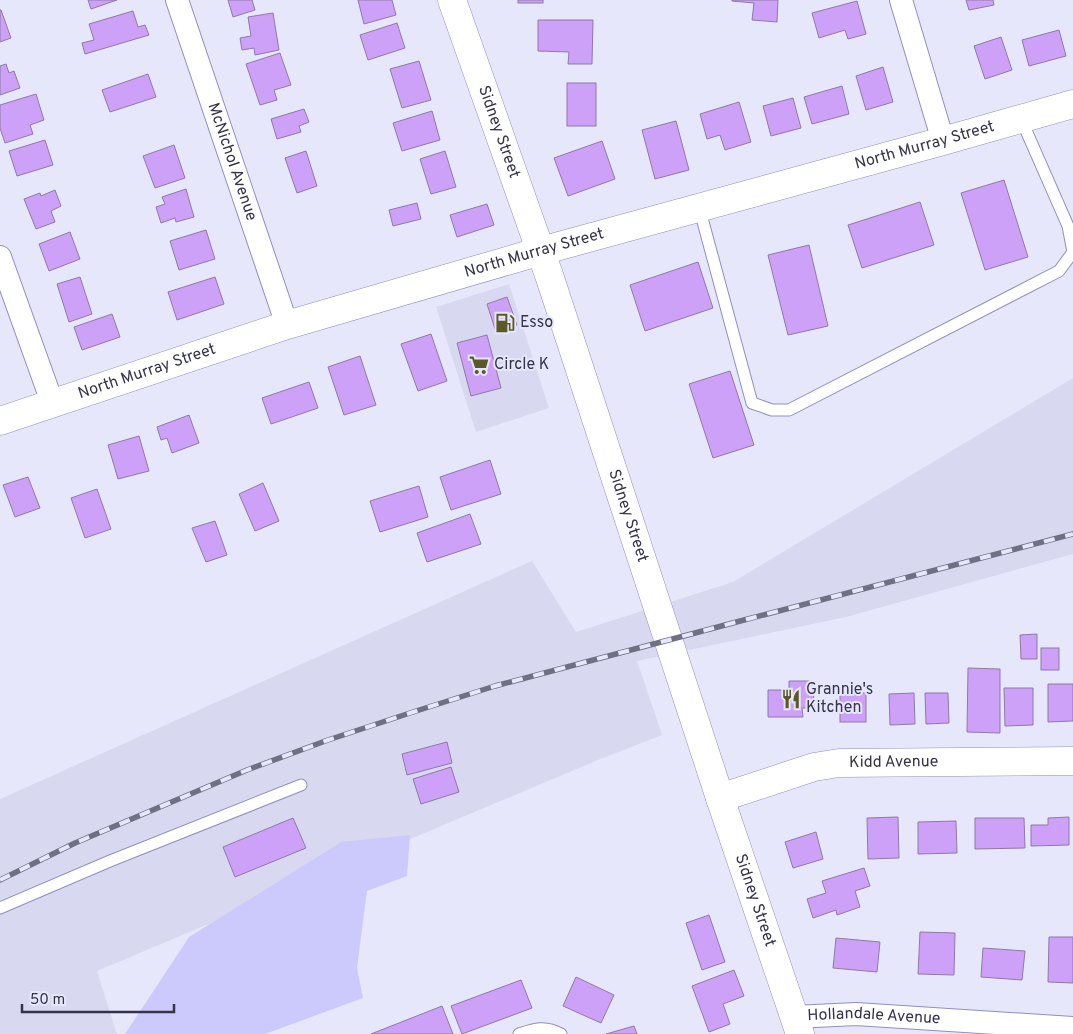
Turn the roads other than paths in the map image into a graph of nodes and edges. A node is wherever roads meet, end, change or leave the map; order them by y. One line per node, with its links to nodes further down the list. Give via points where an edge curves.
1 (177, 0): 11 (street, McNichol Avenue)
2 (452, 0): 8 (street, Sidney Street)
3 (901, 0): 6 (street)
4 (1073, 104): 5 (street, North Murray Street)
5 (1020, 118): 6 (street, North Murray Street); 9 (lane, via 1068,226)
6 (943, 141): 7 (street, North Murray Street)
7 (699, 207): 8 (street, North Murray Street); 9 (lane, via 752,403 772,410 789,410 1059,270)
8 (540, 251): 11 (street, North Murray Street); 16 (street, Sidney Street)
9 (1073, 252)
10 (0, 257): 12 (street)
11 (287, 325): 12 (street, North Murray Street)
12 (52, 402): 13 (street, North Murray Street)
13 (0, 421)
14 (1073, 761): 16 (street, Kidd Avenue, via 839,763 814,767)
15 (301, 785): 17 (lane)
16 (720, 798): 18 (street, Sidney Street)
17 (0, 908)
18 (797, 1026): 19 (street, Hollandale Avenue, via 856,1014)
19 (1073, 1028)
20 (519, 1034): 21 (lane, via 538,1028)
21 (561, 1034)

